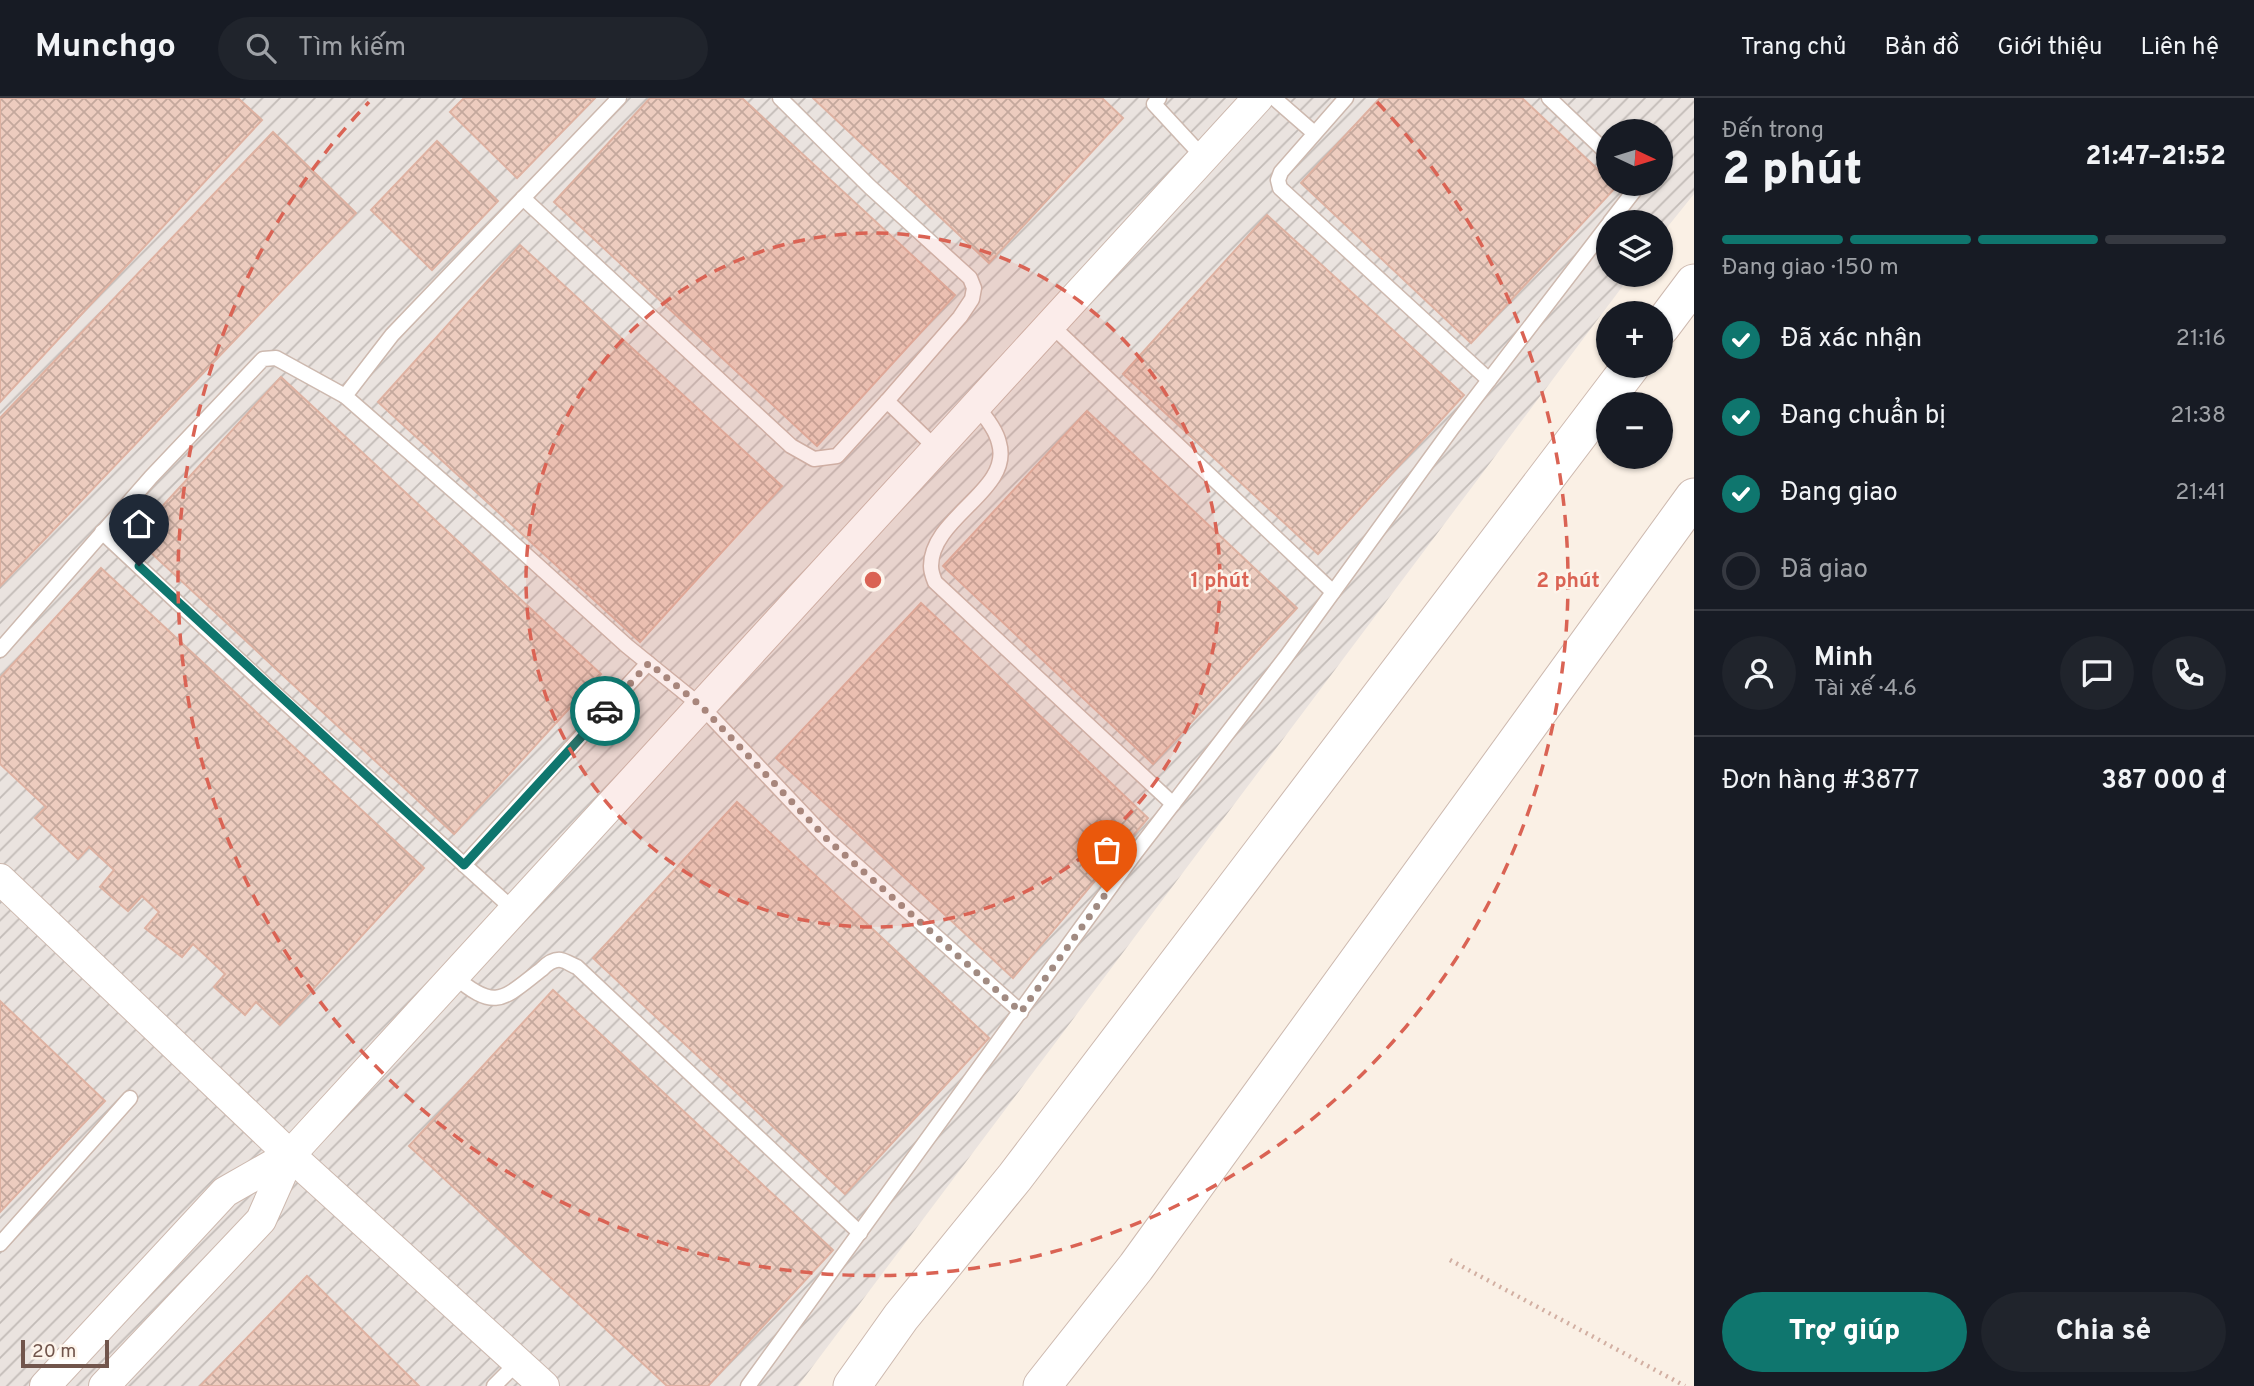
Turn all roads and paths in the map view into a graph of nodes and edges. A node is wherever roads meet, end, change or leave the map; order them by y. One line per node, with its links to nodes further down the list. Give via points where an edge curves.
1 (619, 98): 12 (lane)
2 (780, 98): 21 (lane, via 970,278 974,289 960,317)
3 (1258, 98): 10 (street)
4 (1274, 98): 8 (lane)
5 (1346, 98): 8 (lane)
6 (1549, 98): 9 (lane)
7 (1154, 100): 10 (lane)
8 (1313, 132): 19 (lane, via 1280,172 1280,188)
9 (1596, 143)
10 (1204, 158): 17 (street)
11 (1630, 196): 13 (lane)
12 (523, 198): 20 (lane, via 392,335); 21 (lane, via 791,446 814,459 837,456)
13 (1620, 210)
14 (1596, 241): 19 (lane)
15 (1694, 283): 16 (street)
16 (1673, 311)
17 (1051, 325): 22 (street); 26 (lane)
18 (1622, 378): 47 (street)
19 (1489, 380): 26 (lane)
20 (345, 396): 25 (lane, via 276,358 263,359); 28 (lane)
21 (887, 401): 23 (lane)
22 (976, 406): 23 (street); 30 (lane, via 999,442 1001,458 997,474 937,540 930,566 935,582)
23 (937, 449): 29 (street)
24 (1694, 498): 48 (street, via 1136,1267)
25 (102, 532): 27 (lane); 31 (lane)
26 (1333, 592): 30 (lane)
27 (0, 650)
28 (649, 663): 29 (lane); 31 (lane)
29 (701, 706): 33 (street); 35 (lane, via 828,840)
30 (1173, 804): 35 (lane)
31 (464, 865): 33 (lane)
32 (0, 879): 37 (street)
33 (514, 910): 34 (street)
34 (454, 976): 37 (street); 38 (lane, via 488,999 517,989 550,963 561,960 577,967)
35 (1021, 1012): 38 (lane)
36 (130, 1098): 39 (lane)
37 (290, 1154): 41 (street); 42 (street, via 225,1192); 43 (street, via 261,1220)
38 (860, 1233): 46 (lane)
39 (0, 1244)
40 (1450, 1260): 49 (path)
41 (518, 1362): 44 (lane); 45 (street)
42 (45, 1386)
43 (104, 1386)
44 (494, 1386)
45 (544, 1386)
46 (748, 1386)
47 (852, 1386)
48 (1042, 1386)
49 (1685, 1386)

